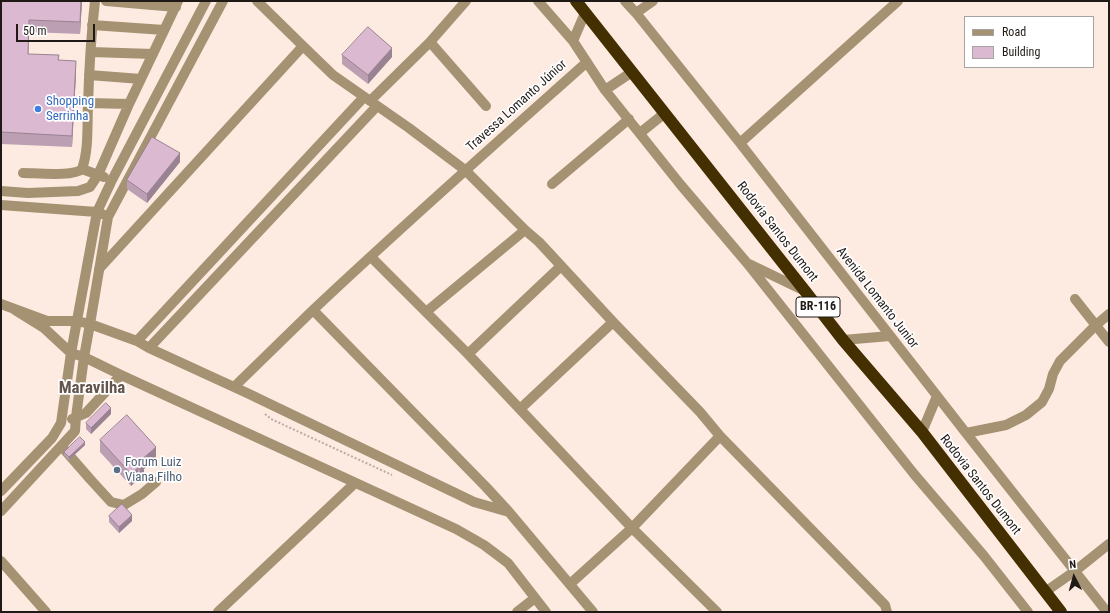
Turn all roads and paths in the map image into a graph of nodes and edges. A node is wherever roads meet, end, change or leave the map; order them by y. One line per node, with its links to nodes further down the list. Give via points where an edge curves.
1 (95, 1): 15 (street)
2 (106, 1): 12 (street)
3 (206, 1): 39 (street)
4 (222, 1): 41 (street)
5 (257, 1): 19 (street)
6 (466, 1): 18 (street)
7 (538, 1): 17 (street)
8 (576, 1): 13 (highway, Rodovia Santos Dumont / BR-116)
9 (625, 1): 14 (street, Avenida Lomanto Junior)
10 (653, 1): 14 (street)
11 (898, 1): 34 (street)
12 (177, 4): 16 (street)
13 (585, 13): 17 (street); 23 (highway, Rodovia Santos Dumont / BR-116)
14 (636, 13): 34 (street, Avenida Lomanto Junior)
15 (92, 25): 16 (street); 20 (street)
16 (164, 30): 21 (street)
17 (573, 41): 22 (street)
18 (430, 42): 27 (street); 30 (street)
19 (302, 46): 27 (street, via 333,75); 50 (street)
20 (91, 52): 21 (street); 24 (street)
21 (153, 54): 25 (street)
22 (587, 62): 26 (street); 36 (street, Travessa Lomanto Júnior)
23 (632, 72): 26 (street); 31 (highway, Rodovia Santos Dumont / BR-116)
24 (89, 75): 25 (street); 28 (street)
25 (141, 79): 29 (street)
26 (605, 90): 32 (street)
27 (370, 101): 36 (street); 64 (street); 66 (street)
28 (88, 103): 29 (street); 35 (street, via 86,158)
29 (129, 104): 38 (street)
30 (486, 106)
31 (665, 113): 33 (street); 51 (highway, Rodovia Santos Dumont / BR-116)
32 (629, 119): 33 (street); 40 (street)
33 (640, 133): 48 (street)
34 (740, 143): 62 (street, Avenida Lomanto Junior)
35 (82, 169): 37 (street, via 79,172 63,174); 38 (street)
36 (465, 170): 46 (street); 47 (street, Travessa Lomanto Júnior)
37 (22, 173)
38 (98, 175): 39 (street); 42 (street, via 90,187 78,191)
39 (112, 180): 41 (street); 44 (street)
40 (552, 184)
41 (124, 186): 45 (street)
42 (1, 191)
43 (1, 205): 44 (street)
44 (97, 212): 45 (street); 58 (street)
45 (108, 217): 50 (street)
46 (525, 230): 49 (street); 56 (street)
47 (371, 256): 55 (street, Travessa Lomanto Júnior); 56 (street)
48 (747, 263): 51 (street); 99 (street, via 914,474)
49 (561, 266): 59 (street); 68 (street)
50 (99, 269): 60 (street)
51 (806, 291): 63 (highway, Rodovia Santos Dumont / BR-116)
52 (1075, 299): 61 (street)
53 (1, 304): 54 (street)
54 (15, 310): 58 (street, via 47,321); 67 (street, via 44,328)
55 (313, 310): 71 (street, Travessa Lomanto Júnior); 84 (street)
56 (426, 312): 68 (street)
57 (1109, 314): 61 (street)
58 (77, 322): 60 (street); 67 (street)
59 (613, 322): 73 (street); 78 (street)
60 (90, 324): 64 (street); 69 (street)
61 (1096, 325): 65 (street); 77 (street, via 1060,361 1042,402 1026,415 1006,424)
62 (890, 336): 63 (street); 72 (street, Avenida Lomanto Junior)
63 (843, 340): 76 (highway, Rodovia Santos Dumont / BR-116)
64 (137, 341): 66 (street)
65 (1109, 342)
66 (149, 348): 71 (street)
67 (71, 353): 69 (street); 75 (street)
68 (468, 354): 73 (street)
69 (84, 357): 70 (street); 74 (street)
70 (121, 375): 74 (street, via 86,413); 81 (street)
71 (234, 387): 84 (street, via 474,502)
72 (937, 396): 76 (street); 77 (street, Avenida Lomanto Junior)
73 (520, 409): 85 (street)
74 (76, 417): 75 (street); 79 (street, via 75,431)
75 (61, 423): 82 (street, via 52,438)
76 (922, 432): 90 (highway, Rodovia Santos Dumont / BR-116)
77 (966, 433): 88 (street, Avenida Lomanto Junior)
78 (720, 436): 85 (street); 98 (street, via 885,605)
79 (62, 447): 80 (street, via 111,502 124,505); 83 (street)
80 (156, 482)
81 (355, 483): 91 (street, via 456,529 484,545 508,563); 93 (street)
82 (1, 491)
83 (1, 511)
84 (508, 512): 89 (street)
85 (632, 528): 89 (street); 97 (street)
86 (1109, 544): 88 (street)
87 (1, 561): 92 (street)
88 (1075, 571): 90 (street); 101 (street, Avenida Lomanto Junior)
89 (570, 584): 96 (street)
90 (1045, 592): 100 (highway, Rodovia Santos Dumont / BR-116)
91 (535, 598): 94 (street); 95 (street)
92 (46, 612)
93 (218, 612)
94 (518, 612)
95 (546, 612)
96 (593, 612)
97 (717, 612)
98 (887, 612)
99 (1028, 612)
100 (1061, 612)
101 (1107, 612)

